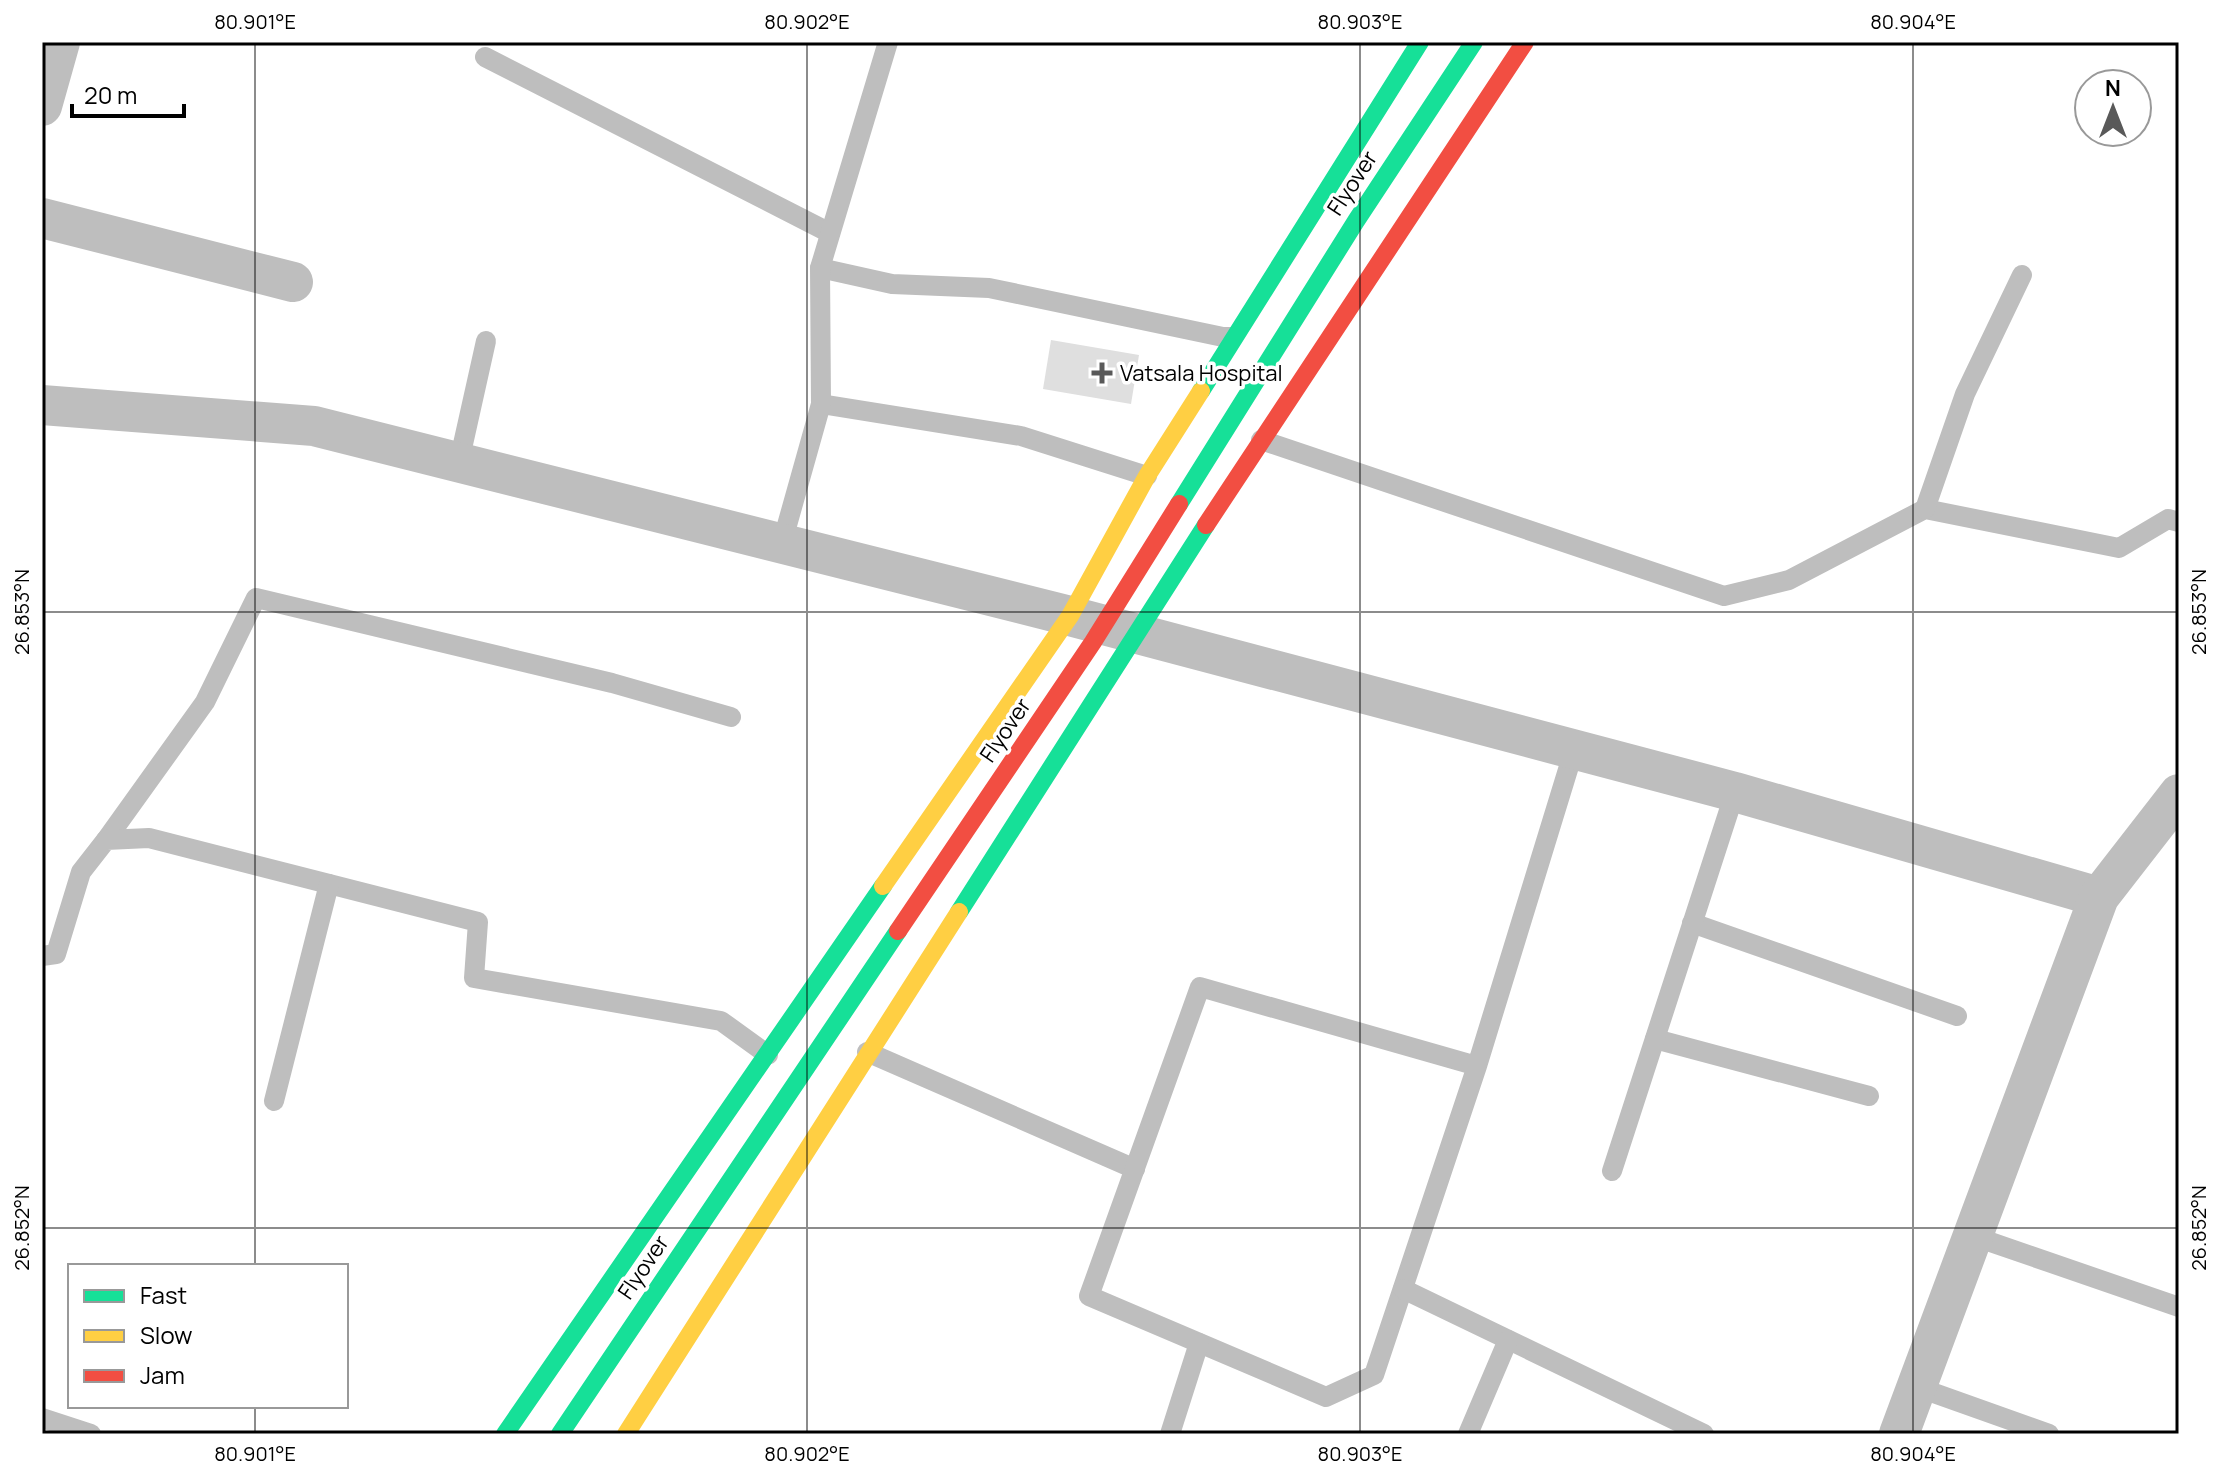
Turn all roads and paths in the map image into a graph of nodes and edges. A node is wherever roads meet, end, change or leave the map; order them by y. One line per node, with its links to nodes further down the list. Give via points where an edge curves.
1 (60, 42): 7 (street)
2 (888, 42): 9 (lane)
3 (1420, 42): 13 (main road)
4 (1474, 42): 53 (main road, Flyover, bridge, via 1093,642)
5 (1525, 42): 17 (main road)
6 (485, 57): 9 (lane)
7 (42, 106)
8 (42, 218): 12 (street)
9 (830, 233): 10 (lane)
10 (820, 268): 13 (lane, via 892,284 989,288); 15 (lane)
11 (2022, 275): 20 (lane, via 1965,394)
12 (293, 282)
13 (1233, 337): 19 (main road)
14 (486, 341): 18 (lane)
15 (821, 404): 19 (lane, via 1021,436); 22 (lane)
16 (42, 405): 18 (street, via 314,426)
17 (1261, 440): 20 (lane, via 1724,596 1789,580); 24 (main road)
18 (459, 462): 22 (street)
19 (1147, 476): 23 (main road)
20 (1925, 509): 21 (lane, via 2119,548 2168,519)
21 (2179, 522)
22 (782, 543): 23 (street)
23 (1070, 616): 24 (street); 34 (main road)
24 (1136, 634): 26 (street); 37 (main road)
25 (731, 717): 29 (lane, via 612,683 256,598 205,702)
26 (1574, 750): 27 (street); 39 (lane)
27 (1735, 792): 31 (street); 32 (lane)
28 (2179, 794): 31 (street)
29 (106, 840): 30 (lane, via 149,838); 33 (lane, via 81,872 56,954)
30 (329, 884): 38 (lane, via 478,922 474,978 721,1021); 41 (lane)
31 (2099, 897): 44 (street)
32 (1692, 923): 35 (lane); 36 (lane)
33 (42, 956)
34 (797, 1012): 37 (lane); 38 (main road)
35 (1957, 1016)
36 (1655, 1039): 40 (lane); 43 (lane)
37 (868, 1053): 42 (lane); 54 (main road)
38 (768, 1055): 52 (main road)
39 (1477, 1066): 42 (lane, via 1200,987); 45 (lane)
40 (1869, 1096)
41 (274, 1101)
42 (1135, 1169): 48 (lane, via 1089,1296)
43 (1612, 1171)
44 (1973, 1236): 46 (lane); 49 (street)
45 (1403, 1289): 47 (lane); 48 (lane, via 1374,1375 1326,1397)
46 (2179, 1307)
47 (1508, 1340): 56 (lane); 57 (lane)
48 (1199, 1343): 55 (lane)
49 (1917, 1387): 58 (street); 59 (lane)
50 (42, 1418): 51 (lane)
51 (91, 1434)
52 (505, 1434)
53 (560, 1434)
54 (626, 1434)
55 (1170, 1434)
56 (1468, 1434)
57 (1704, 1434)
58 (1899, 1434)
59 (2049, 1434)

